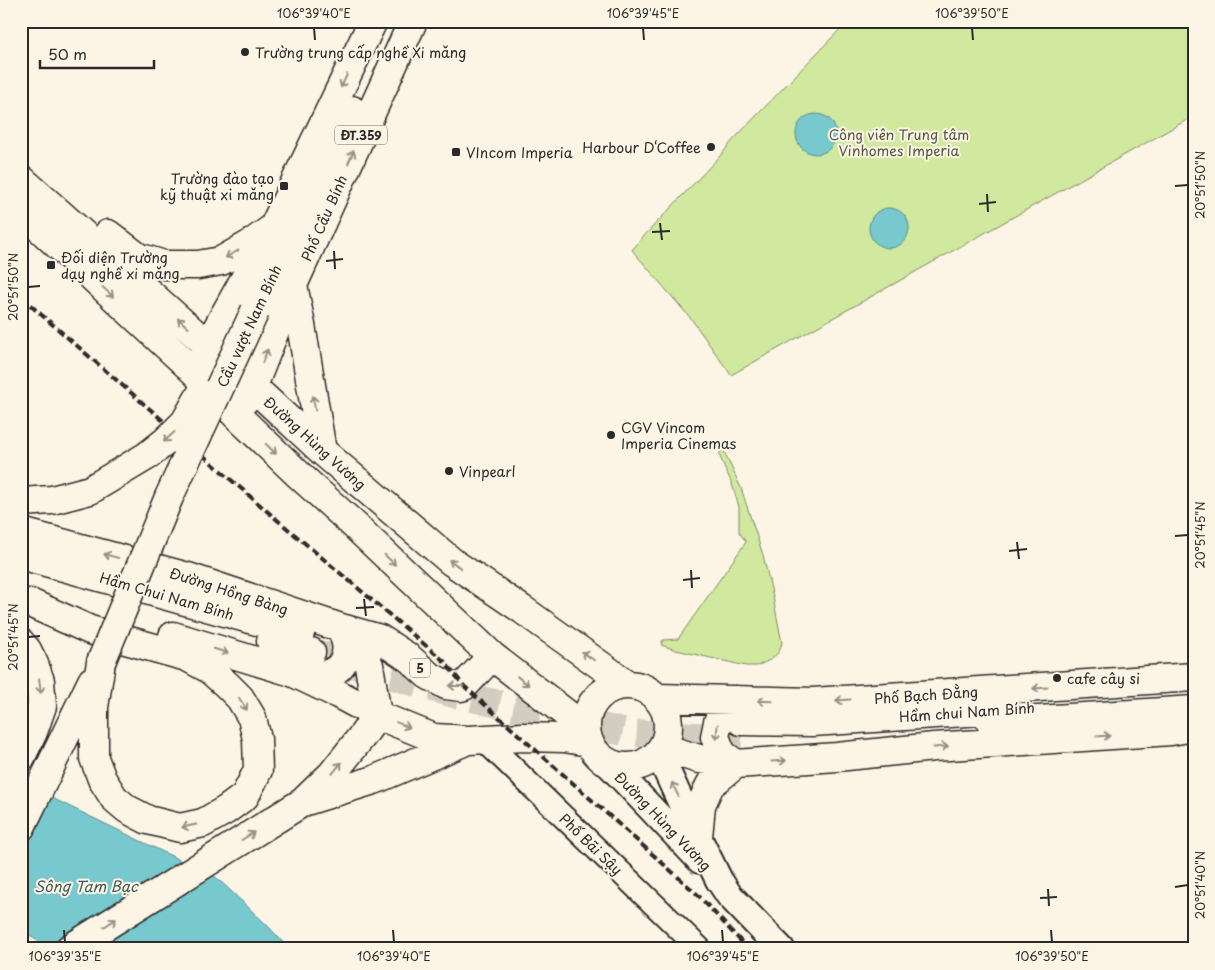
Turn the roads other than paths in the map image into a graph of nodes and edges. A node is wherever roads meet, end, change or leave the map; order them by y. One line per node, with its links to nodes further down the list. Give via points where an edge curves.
1 (373, 21): 7 (main road, ĐT.359, one-way to 7)
2 (395, 21): 9 (main road, Cầu vượt Nam Bính)
3 (414, 21): 8 (main road, Phố Cầu Bính / ĐT.359, one-way to 3)
4 (21, 179): 5 (main road, Đường Hùng Vương)
5 (50, 204): 7 (main road, one-way to 5, via 221,261 164,265 138,257 94,223); 10 (main road, Đường Hùng Vương, one-way to 5)
6 (21, 211): 11 (main road, one-way to 11)
7 (273, 228): 10 (main road, ĐT.359)
8 (293, 285): 12 (main road, Phố Cầu Bính / ĐT.359, one-way to 8); 14 (main road, one-way to 8)
9 (256, 311): 16 (main road, one-way to 16, bridge, via 225,352 185,422 166,441 90,490 52,500); 25 (main road, Cầu vượt Nam Bính, bridge, via 169,498)
10 (208, 346): 11 (main road, ĐT.359); 12 (main road, Đường Hùng Vương)
11 (197, 374): 13 (main road)
12 (252, 386): 13 (main road, Phố Cầu Bính / ĐT.359); 14 (main road, Đường Hùng Vương)
13 (236, 415): 15 (main road, one-way to 15)
14 (322, 451): 15 (main road); 28 (main road, Đường Hùng Vương, one-way to 14, via 452,562)
15 (299, 475): 24 (main road, one-way to 24)
16 (21, 502)
17 (21, 532): 21 (main road, Đường Hồng Bàng, one-way to 17, via 188,577)
18 (21, 555): 23 (main road, Hầm Chui Nam Bính)
19 (21, 572): 23 (main road, Hầm chui Nam Bính)
20 (26, 602): 25 (main road, Cầu vượt Nam Bính, one-way to 25, via 90,630 187,657 209,669 240,698 252,718 257,739 258,770 245,796 203,823 180,828 148,820 114,798 94,758 94,707); 26 (main road, one-way to 26, via 95,612)
21 (341, 628): 24 (main road, 5, one-way to 21, via 464,686 446,685 380,639); 26 (main road, via 347,654 335,671 323,675); 32 (main road, Đường Hồng Bàng, via 364,652)
22 (21, 643): 38 (main road, one-way to 38, via 40,681 42,706)
23 (312, 644)
24 (492, 656): 35 (main road, one-way to 35)
25 (101, 662): 42 (main road, Cầu vượt Nam Bính)
26 (292, 672): 32 (main road)
27 (1194, 677): 33 (main road, Phố Bạch Đằng, one-way to 33, via 813,702)
28 (628, 685): 30 (main road, via 648,690); 35 (main road, via 617,686 597,698 588,712)
29 (1194, 696): 33 (main road, Hầm chui Nam Bính, via 812,722)
30 (658, 698): 33 (main road, Phố Bạch Đằng); 37 (main road, via 669,720 669,732)
31 (1194, 710): 33 (main road, Hầm chui Nam Bính)
32 (377, 715): 36 (main road, one-way to 36, via 434,738); 41 (main road, one-way to 32, via 332,774)
33 (740, 720): 40 (main road, one-way to 40, via 723,710 715,737 722,754)
34 (1194, 727): 40 (main road, one-way to 34)
35 (587, 735): 36 (main road); 39 (main road, via 596,754)
36 (476, 739): 41 (main road, via 374,780); 46 (street, Phố Bãi Sậy)
37 (661, 751): 39 (main road, via 640,766 629,768); 40 (main road); 43 (main road, Đường Hùng Vương, one-way to 37)
38 (21, 757)
39 (607, 762): 44 (main road, Đường Hùng Vương)
40 (736, 764): 43 (main road, via 710,785 701,805)
41 (303, 802): 45 (main road, one-way to 41)
42 (21, 827)
43 (698, 837): 44 (main road, Đường Hùng Vương)
44 (719, 880): 47 (main road, Đường Hùng Vương, via 729,895)
45 (69, 949)
46 (700, 949)
47 (781, 949)

